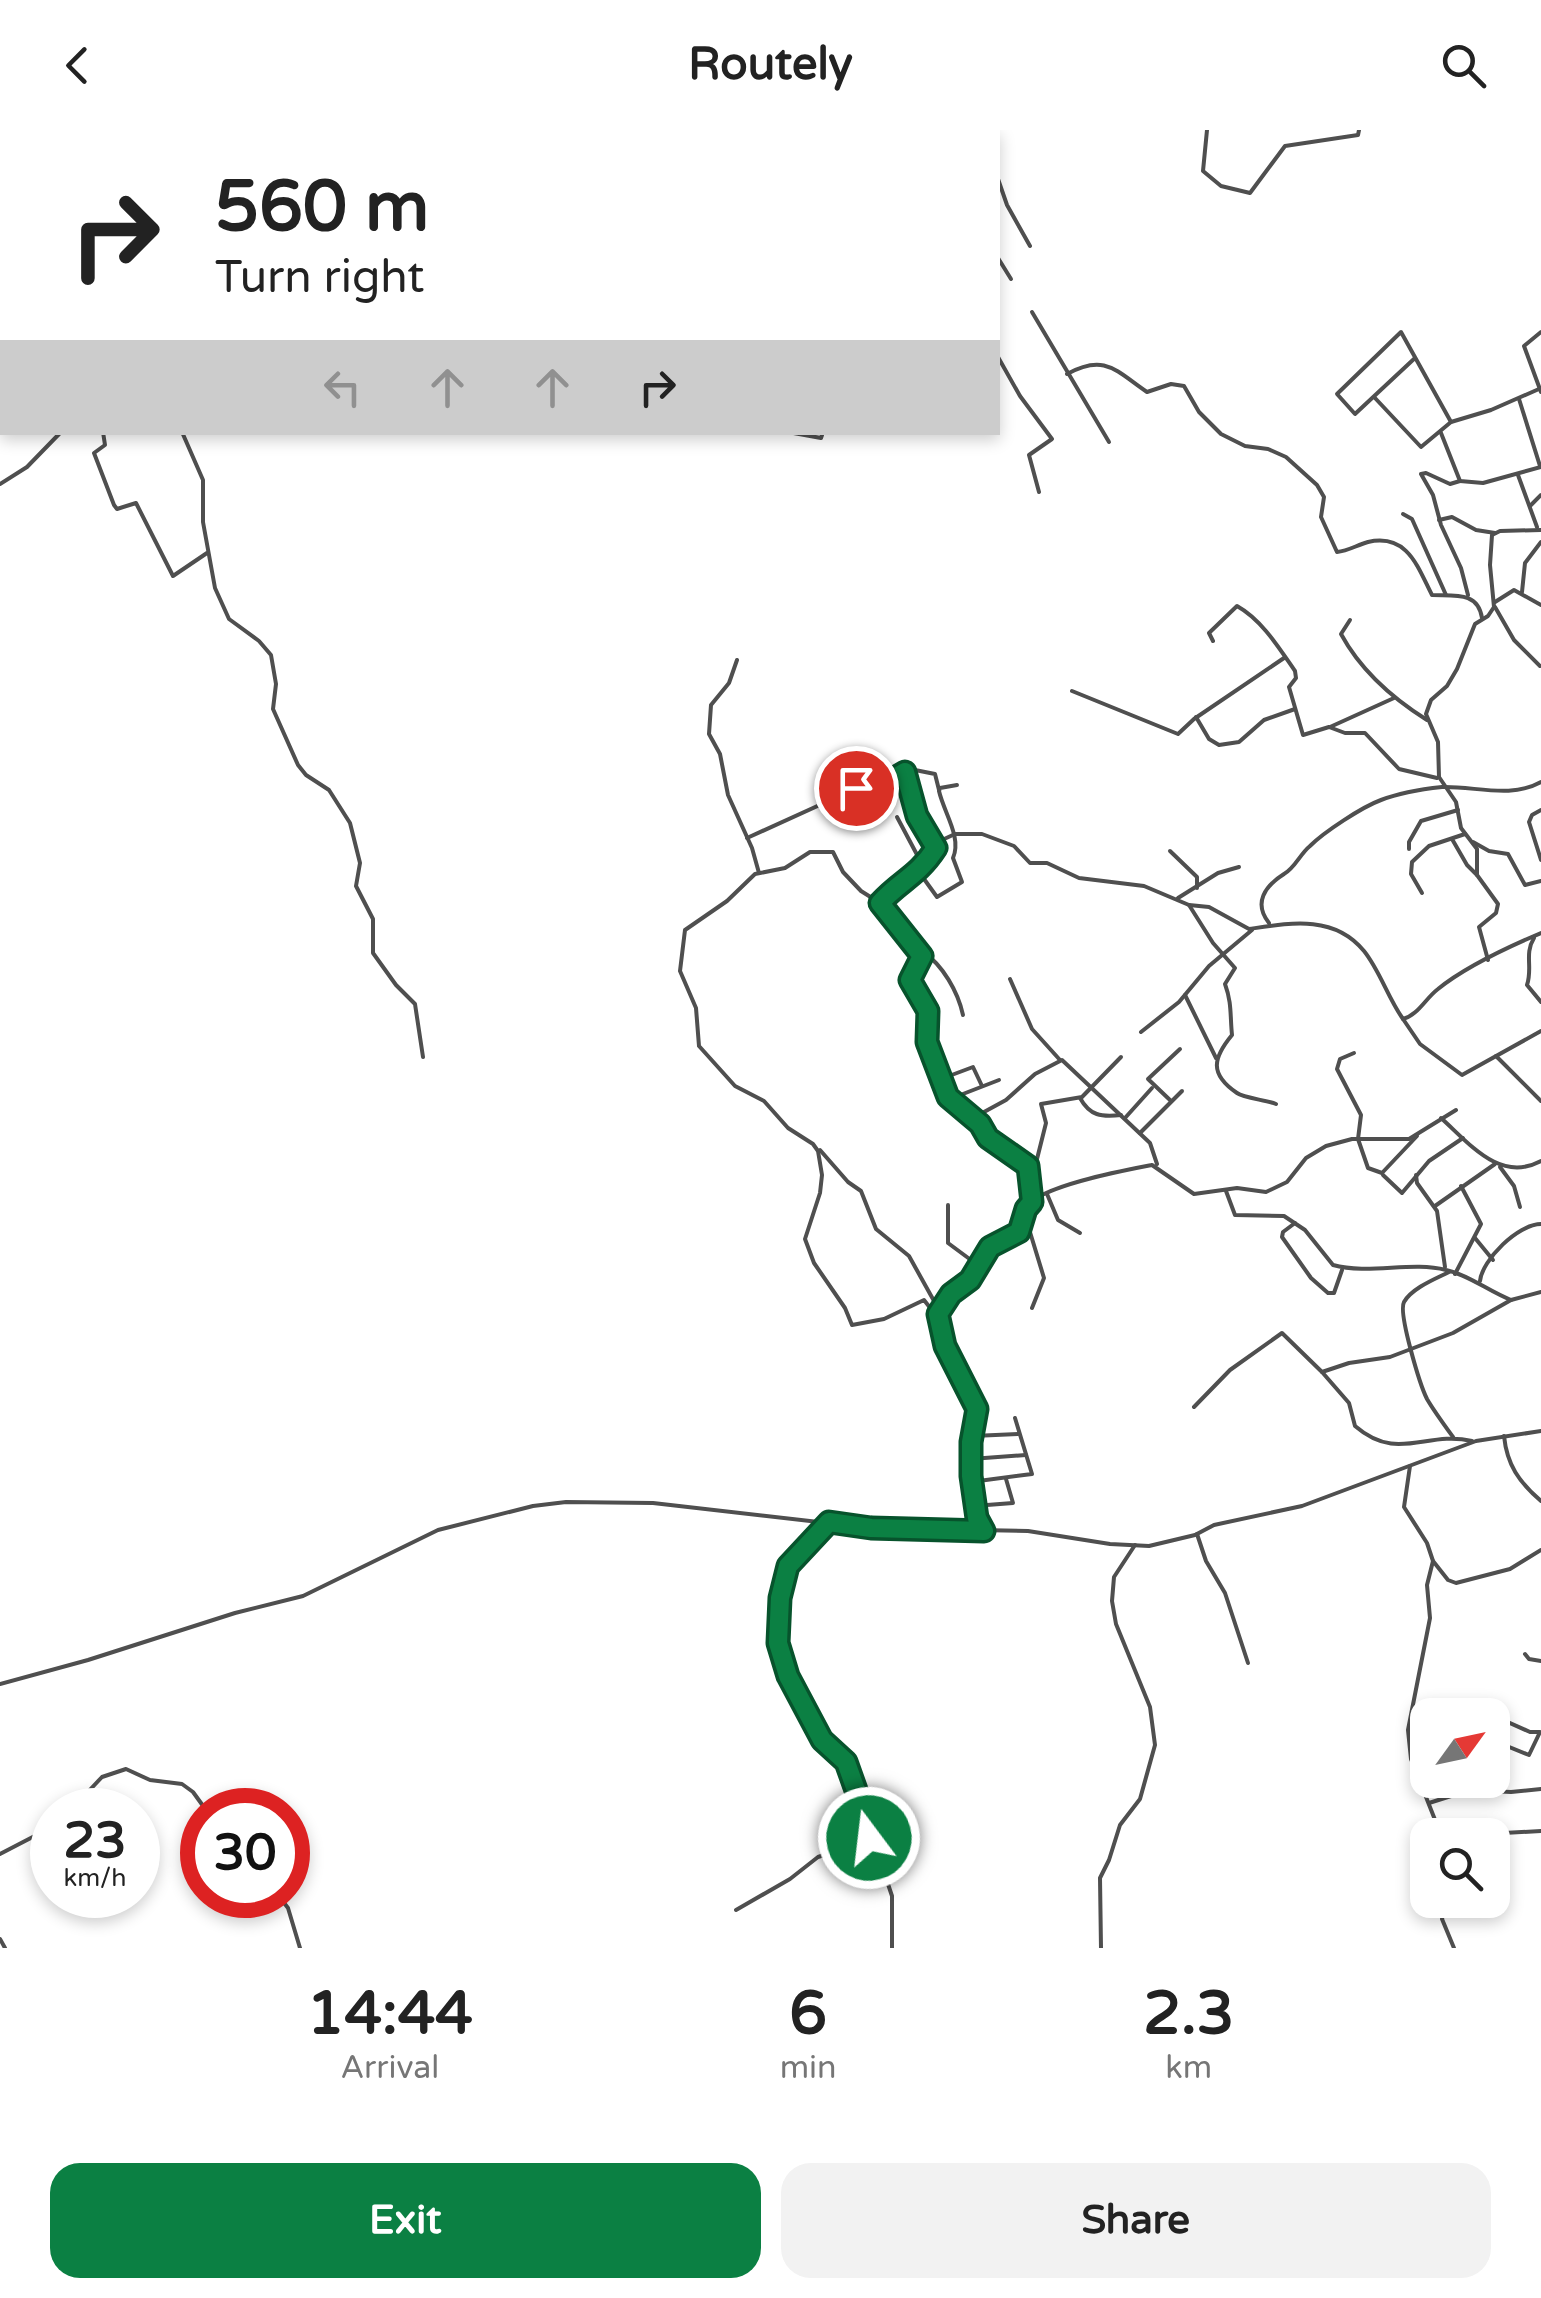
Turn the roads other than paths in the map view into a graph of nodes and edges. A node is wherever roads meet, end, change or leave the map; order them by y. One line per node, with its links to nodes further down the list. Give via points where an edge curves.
1 (1207, 130): 2 (street, via 1204,172 1221,186 1250,193 1286,146)
2 (1359, 130)
3 (1000, 183): 4 (street)
4 (1030, 246)
5 (1000, 261): 6 (street)
6 (1011, 279)
7 (1032, 312): 13 (street)
8 (1541, 332): 14 (street, via 1524,346)
9 (1415, 358): 15 (street); 15 (street, via 1400,332 1336,392 1354,414); 17 (street)
10 (1000, 360): 12 (street)
11 (1000, 370): 12 (street)
12 (1006, 370): 29 (street, via 1052,440 1028,457)
13 (1066, 374): 22 (street); 39 (street, via 1092,364 1117,368 1147,392 1184,386 1221,434 1286,457 1320,488 1321,517 1336,552 1370,542 1397,544 1412,554 1432,595)
14 (1540, 391): 16 (street)
15 (1375, 398): 18 (street, via 1421,448)
16 (1518, 398): 17 (street); 24 (street)
17 (1451, 422): 18 (street)
18 (1441, 432): 27 (street)
19 (58, 435): 28 (street)
20 (103, 435): 37 (street, via 105,445 94,453 114,506 137,504 172,576)
21 (183, 435): 37 (street, via 203,480)
22 (1109, 442)
23 (1541, 446): 24 (street)
24 (1534, 449): 25 (street)
25 (1541, 468): 26 (street)
26 (1518, 475): 27 (street); 31 (street)
27 (1460, 481): 33 (street, via 1450,484 1422,472)
28 (0, 484)
29 (1039, 492)
30 (1541, 496): 31 (street)
31 (1530, 507): 34 (street)
32 (1402, 514): 39 (street, via 1412,519)
33 (1439, 520): 35 (street, via 1452,517); 40 (street)
34 (1539, 530): 35 (street)
35 (1494, 533): 41 (street)
36 (1541, 542): 38 (street, via 1526,560)
37 (208, 553): 103 (street, via 228,618 271,656 273,709 285,741 301,770 329,790 350,823 374,953 415,1004)
38 (1522, 592): 41 (street, via 1512,590); 42 (street)
39 (1446, 595): 40 (street)
40 (1469, 597): 43 (street)
41 (1494, 604): 43 (street); 48 (street, via 1513,639)
42 (1541, 605)
43 (1482, 618): 53 (street, via 1448,684 1430,700)
44 (1350, 620): 50 (street, via 1342,636)
45 (1212, 641): 46 (street, via 1209,634 1238,606)
46 (1285, 657): 51 (street, via 1296,674 1289,687); 52 (street)
47 (737, 660): 66 (street, via 711,705 709,732)
48 (1540, 666)
49 (1072, 692): 52 (street, via 1175,734)
50 (1394, 698): 53 (street); 54 (street)
51 (1296, 710): 52 (street, via 1264,720 1239,742 1218,745); 54 (street, via 1304,736)
52 (1196, 717)
53 (1426, 720): 56 (street, via 1438,739)
54 (1329, 727): 56 (street, via 1366,734 1401,770)
55 (908, 768): 60 (street, via 935,774); 66 (street); 69 (street, via 917,816)
56 (1441, 780): 59 (street)
57 (1541, 782): 59 (street, via 1514,792)
58 (958, 785): 60 (street)
59 (1446, 787): 61 (street); 85 (street, via 1382,800 1315,841 1261,900)
60 (939, 790): 64 (street)
61 (1458, 810): 65 (street); 70 (street, via 1421,820)
62 (1541, 810): 72 (street, via 1528,822)
63 (897, 817): 74 (street)
64 (955, 834): 69 (street); 77 (street, via 961,882 937,898); 82 (street, via 984,834 1016,846 1030,863 1072,876 1128,882)
65 (1465, 834): 67 (street); 68 (street)
66 (747, 838): 76 (street)
67 (1452, 838): 78 (street); 81 (street, via 1430,846 1410,865)
68 (1472, 842): 78 (street); 79 (street, via 1508,854 1525,885)
69 (936, 848): 74 (street)
70 (1408, 848)
71 (1170, 850): 80 (street, via 1197,877)
72 (1539, 852): 73 (street)
73 (1541, 860)
74 (924, 866): 77 (street)
75 (1239, 867): 80 (street)
76 (759, 872): 83 (street, via 830,850 861,892); 126 (street, via 685,930 681,974 697,1012 700,1047 735,1086)
77 (919, 872): 83 (street)
78 (1477, 875): 90 (street, via 1499,906 1479,926)
79 (1541, 881)
80 (1197, 888): 82 (street)
81 (1422, 893)
82 (1178, 898): 84 (street)
83 (880, 903): 88 (street)
84 (1189, 905): 86 (street, via 1206,906); 89 (street)
85 (1270, 924): 86 (street); 97 (street, via 1312,922 1349,938 1364,951)
86 (1252, 930): 89 (street)
87 (1539, 934): 90 (street); 93 (street, via 1528,949)
88 (918, 948): 96 (street, via 958,992); 107 (street, via 923,960 910,980 928,1011 927,1042)
89 (1224, 956): 94 (street); 105 (street, via 1235,969 1225,984 1232,1033)
90 (1488, 961): 97 (street, via 1449,981)
91 (1010, 979): 106 (street, via 1032,1030)
92 (1540, 988): 93 (street)
93 (1532, 990): 95 (street)
94 (1185, 995): 99 (street); 105 (street)
95 (1541, 1002)
96 (963, 1015)
97 (1403, 1019): 102 (street, via 1420,1044 1459,1074)
98 (1541, 1031): 102 (street)
99 (1141, 1032)
100 (1180, 1049): 111 (street, via 1148,1077)
101 (1354, 1053): 125 (street, via 1340,1059 1338,1069 1361,1114)
102 (1496, 1056): 116 (street)
103 (423, 1057)
104 (1121, 1057): 110 (street)
105 (1216, 1058): 117 (street, via 1218,1073 1234,1092)
106 (1060, 1060): 110 (street); 120 (street)
107 (941, 1079): 109 (street, via 973,1066); 114 (street)
108 (999, 1080): 109 (street)
109 (982, 1086): 114 (street)
110 (1093, 1087): 113 (street); 119 (street)
111 (1153, 1087): 115 (street); 119 (street)
112 (1182, 1091): 115 (street)
113 (1080, 1098): 119 (street, via 1092,1113); 130 (street, via 1041,1104 1046,1124)
114 (950, 1100): 120 (street)
115 (1171, 1101): 122 (street)
116 (1541, 1101)
117 (1276, 1104)
118 (1456, 1110): 121 (street)
119 (1123, 1117): 122 (street)
120 (973, 1118): 130 (street)
121 (1440, 1118): 123 (street); 124 (street)
122 (1140, 1132): 129 (street)
123 (1418, 1135): 125 (street); 131 (street)
124 (1463, 1138): 128 (street); 132 (street)
125 (1358, 1140): 131 (street, via 1368,1169); 134 (street, via 1310,1154 1278,1188)
126 (816, 1147): 153 (street, via 862,1192 876,1228 908,1256); 154 (street, via 820,1192 805,1239 852,1325 924,1300)
127 (1541, 1161): 128 (street, via 1526,1169)
128 (1498, 1165): 133 (street); 139 (street)
129 (1159, 1167): 134 (street, via 1190,1192); 135 (street, via 1076,1181)
130 (1030, 1171): 136 (street)
131 (1382, 1173): 132 (street, via 1402,1193)
132 (1416, 1175): 138 (street)
133 (1461, 1186): 138 (street); 144 (street, via 1480,1220)
134 (1226, 1191): 141 (street, via 1236,1216 1277,1214)
135 (1047, 1194): 136 (street); 143 (street, via 1058,1220)
136 (1032, 1202): 140 (street)
137 (948, 1204): 146 (street, via 948,1243)
138 (1435, 1206): 148 (street)
139 (1520, 1207)
140 (1025, 1214): 146 (street, via 1019,1232 990,1247); 152 (street, via 1044,1278)
141 (1296, 1223): 147 (street, via 1328,1262); 147 (street, via 1282,1237 1326,1292 1336,1292)
142 (1541, 1224): 145 (street, via 1515,1232)
143 (1080, 1233)
144 (1474, 1238): 145 (street); 148 (street)
145 (1492, 1260): 149 (street)
146 (979, 1266): 153 (street)
147 (1342, 1268): 148 (street)
148 (1451, 1272): 149 (street); 155 (street, via 1402,1305)
149 (1480, 1283): 151 (street)
150 (1541, 1292): 151 (street)
151 (1511, 1300): 155 (street)
152 (1032, 1308)
153 (939, 1310): 154 (street)
154 (938, 1318): 161 (street, via 951,1361 977,1408)
155 (1413, 1349): 156 (street); 163 (street, via 1428,1400)
156 (1322, 1372): 157 (street, via 1283,1332 1230,1370); 163 (street, via 1350,1403 1354,1425 1376,1440 1408,1446)
157 (1194, 1408)
158 (1015, 1418): 160 (street)
159 (1541, 1431): 162 (street)
160 (1020, 1434): 161 (street); 165 (street)
161 (973, 1436): 166 (street)
162 (1504, 1436): 164 (street); 170 (street, via 1512,1469)
163 (1453, 1438): 164 (street)
164 (1476, 1441): 167 (street)
165 (1026, 1454): 166 (street); 168 (street, via 1032,1474)
166 (970, 1459): 169 (street)
167 (1410, 1466): 174 (street, via 1302,1506); 177 (street, via 1404,1506)
168 (1006, 1480): 169 (street); 171 (street, via 1014,1503)
169 (972, 1482): 171 (street)
170 (1541, 1501)
171 (974, 1506): 173 (street)
172 (829, 1522): 173 (street); 181 (street, via 653,1503 533,1506 438,1530 304,1596); 192 (street, via 788,1566 778,1643 822,1740 846,1762)
173 (984, 1531): 175 (street, via 1028,1530)
174 (1197, 1534): 175 (street); 180 (street)
175 (1135, 1545): 202 (street, via 1117,1570 1112,1601 1150,1707 1155,1745 1140,1799 1120,1824 1100,1878)
176 (1541, 1550): 177 (street, via 1510,1569 1456,1583)
177 (1433, 1561): 188 (street, via 1430,1618 1408,1730)
178 (1524, 1654): 179 (street)
179 (1541, 1661)
180 (1248, 1663)
181 (0, 1684)
182 (1510, 1723): 183 (street)
183 (1540, 1731): 184 (street, via 1526,1755)
184 (1510, 1748)
185 (92, 1788): 186 (street, via 126,1768)
186 (186, 1788)
187 (1541, 1789): 188 (street, via 1470,1790)
188 (1428, 1803): 189 (street)
189 (1434, 1818)
190 (1541, 1830): 191 (street)
191 (1510, 1832)
192 (872, 1835): 195 (street, via 818,1858); 201 (street, via 892,1896)
193 (30, 1838): 194 (street)
194 (0, 1854)
195 (736, 1910)
196 (291, 1918): 200 (street)
197 (1442, 1918): 203 (street)
198 (0, 1939): 199 (street)
199 (5, 1948)
200 (300, 1948)
201 (892, 1948)
202 (1102, 1948)
203 (1454, 1948)

